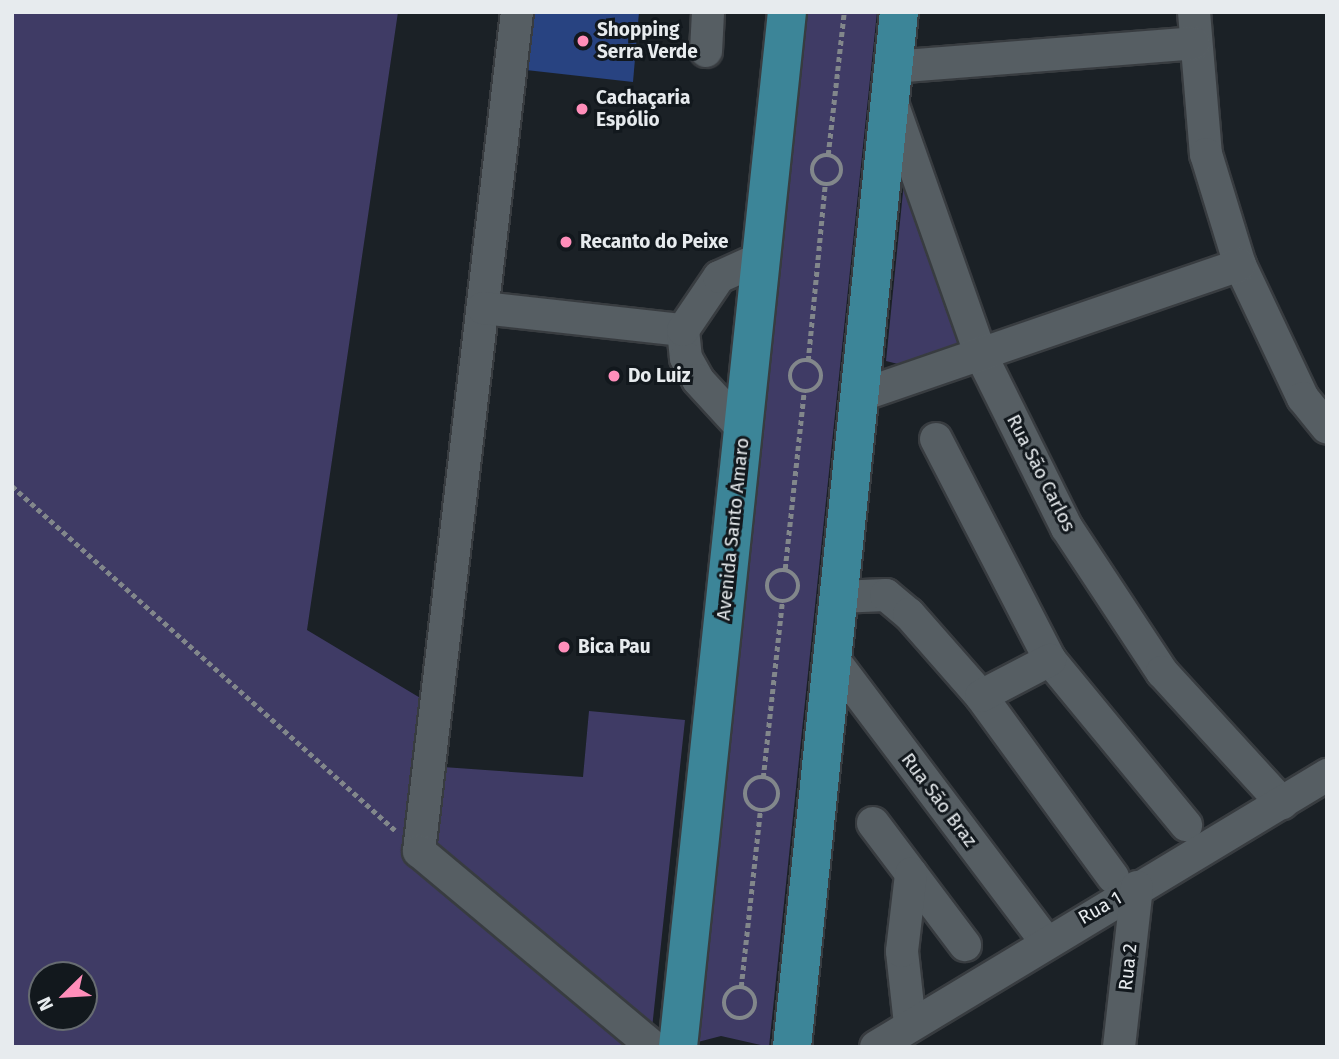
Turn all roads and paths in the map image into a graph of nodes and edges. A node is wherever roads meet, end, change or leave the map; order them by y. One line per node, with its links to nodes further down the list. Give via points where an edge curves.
1 (517, 12): 14 (street)
2 (708, 12): 8 (street)
3 (787, 12): 12 (main road, Avenida Santo Amaro)
4 (844, 12): 10 (path)
5 (899, 12): 9 (main road)
6 (1194, 12): 7 (street)
7 (1194, 43): 9 (street); 13 (street, via 1206,154)
8 (706, 51)
9 (890, 79): 16 (street, Rua São Carlos); 19 (main road)
10 (828, 155): 11 (path, via 842,172); 11 (path, via 818,157 812,170)
11 (825, 186): 17 (path)
12 (761, 258): 15 (street, via 719,278); 21 (main road, Avenida Santo Amaro)
13 (1240, 265): 16 (street); 20 (street, via 1303,398)
14 (483, 308): 15 (street); 36 (street)
15 (683, 330): 21 (street, via 686,358 698,380)
16 (980, 353): 19 (street); 32 (street, Rua São Carlos, via 1067,528 1112,602 1162,672)
17 (808, 361): 18 (path, via 822,379); 18 (path, via 797,363 790,377)
18 (804, 392): 24 (path)
19 (859, 396): 25 (main road)
20 (1327, 428)
21 (743, 429): 44 (main road, Avenida Santo Amaro)
22 (936, 439): 28 (street)
23 (12, 486): 36 (path)
24 (785, 569): 26 (path, via 794,574 799,589); 26 (path, via 774,572 767,586)
25 (838, 597): 27 (main road); 29 (street, via 886,595)
26 (782, 602): 31 (path)
27 (833, 659): 39 (street, Rua São Braz); 45 (main road)
28 (1050, 660): 29 (street); 35 (street)
29 (981, 696): 38 (street)
30 (1327, 775): 32 (street, Rua 1)
31 (763, 778): 33 (path, via 746,792 747,802); 33 (path, via 779,794 771,808)
32 (1282, 803): 38 (street, Rua 1)
33 (760, 811): 41 (path)
34 (873, 823): 37 (street)
35 (1186, 825)
36 (419, 851): 43 (street)
37 (911, 874): 40 (street); 42 (street, via 902,951)
38 (1125, 882): 39 (street, Rua 1); 47 (street, Rua 2)
39 (1045, 940): 42 (street, Rua 1)
40 (965, 945)
41 (741, 988): 41 (path, via 724,998 725,1009 736,1018 751,1015 755,1005 750,991)
42 (910, 1024): 46 (street, Rua 1)
43 (653, 1047)
44 (678, 1047)
45 (792, 1047)
46 (876, 1047)
47 (1119, 1047)

